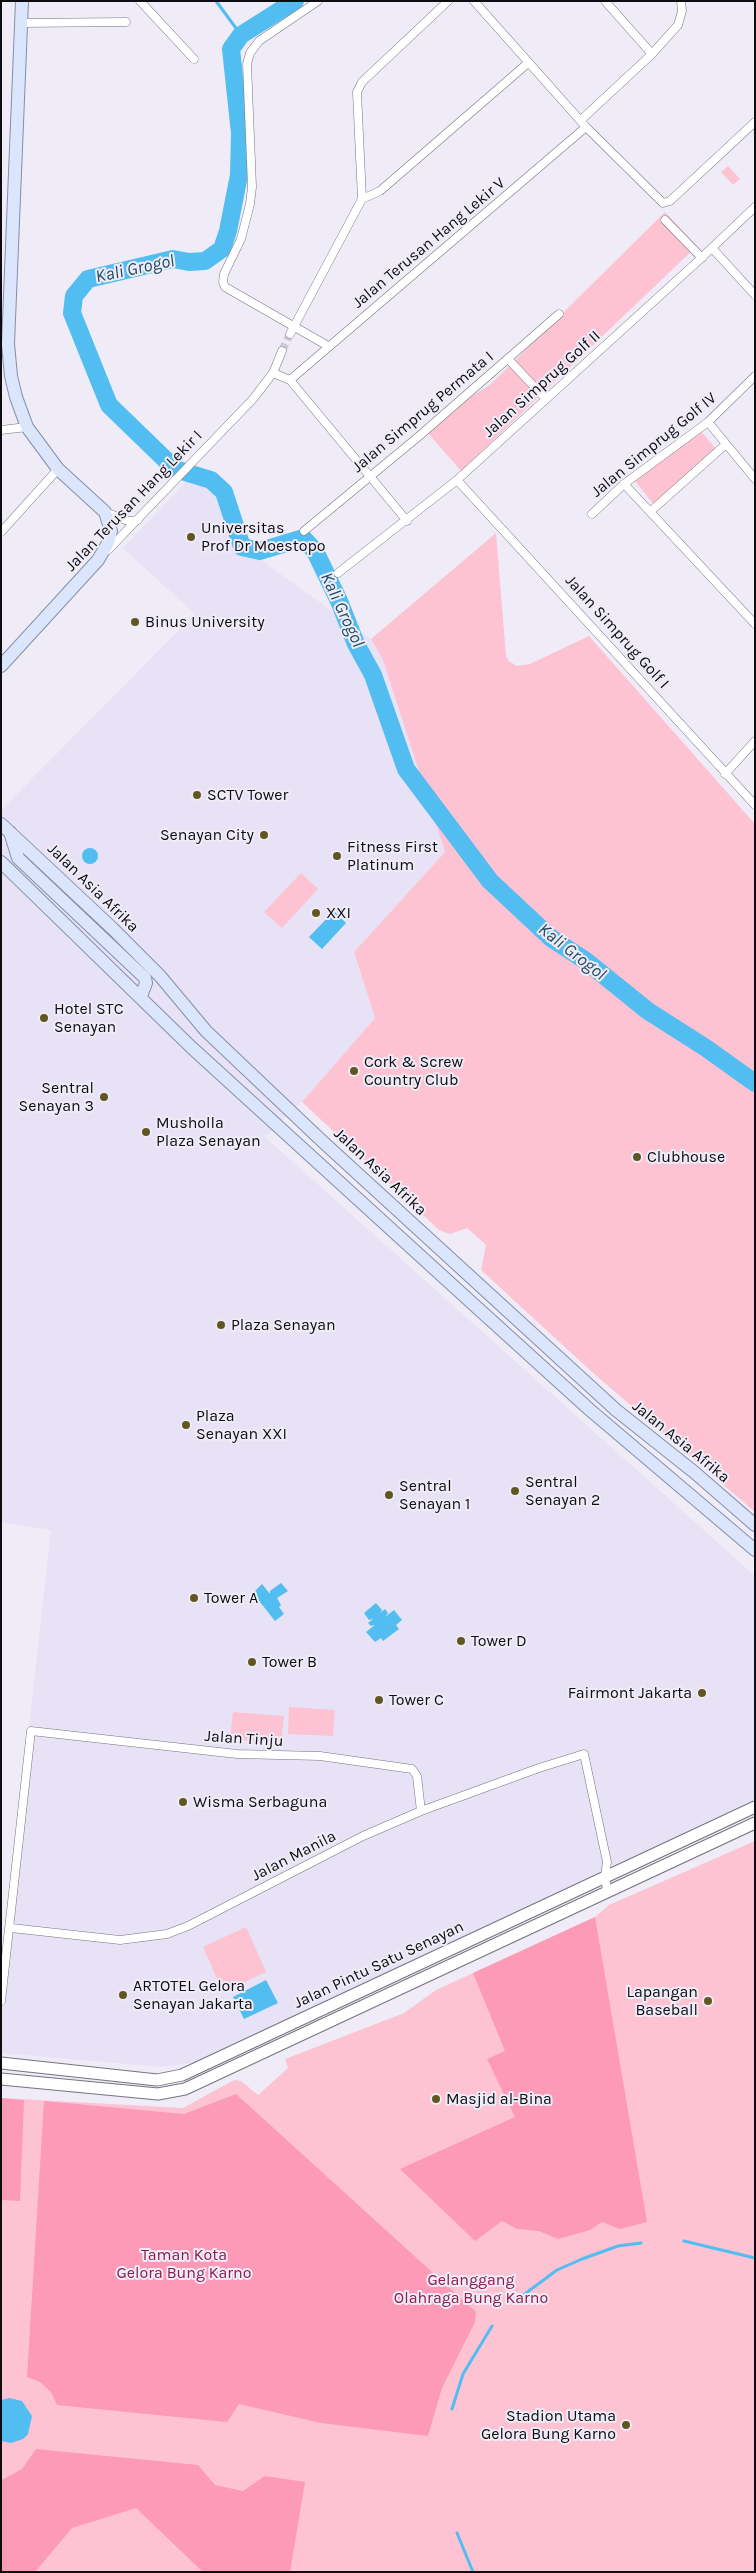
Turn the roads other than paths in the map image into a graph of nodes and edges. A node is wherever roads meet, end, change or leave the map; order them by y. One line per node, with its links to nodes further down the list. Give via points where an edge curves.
1 (22, 1): 9 (main road)
2 (140, 1): 11 (street)
3 (318, 1): 22 (street, via 259,41 250,53 247,64 250,204 241,240 223,282 225,287)
4 (448, 1): 15 (street, via 362,82 357,92)
5 (474, 1): 12 (street)
6 (605, 1): 10 (street)
7 (681, 1): 10 (street, Jalan Terusan Hang Lekir V, via 678,25)
8 (126, 22): 9 (street)
9 (22, 23): 24 (main road)
10 (652, 54): 14 (street, Jalan Terusan Hang Lekir V)
11 (194, 59)
12 (528, 63): 14 (street); 15 (street, via 380,191)
13 (755, 122): 14 (street, via 665,203)
14 (584, 124): 25 (street, Jalan Terusan Hang Lekir V)
15 (362, 199): 22 (street)
16 (755, 207): 18 (street, Jalan Simprug Golf II)
17 (665, 220): 19 (street)
18 (712, 248): 19 (street, Jalan Simprug Golf II); 20 (street)
19 (702, 258): 31 (street, Jalan Simprug Golf II)
20 (755, 295)
21 (559, 314): 27 (street, Jalan Simprug Permata I)
22 (294, 326): 23 (street); 25 (street)
23 (290, 334)
24 (4, 344): 33 (main road, via 16,398)
25 (328, 346): 30 (street, Jalan Terusan Hang Lekir V)
26 (282, 351): 28 (street, Jalan Terusan Hang Lekir I)
27 (508, 359): 31 (street); 37 (street, Jalan Simprug Permata I)
28 (273, 373): 30 (street); 44 (street, Jalan Terusan Hang Lekir I)
29 (755, 376): 32 (street, Jalan Simprug Golf IV)
30 (290, 380): 37 (street)
31 (546, 398): 39 (street, Jalan Simprug Golf II)
32 (708, 422): 35 (street); 40 (street, Jalan Simprug Golf IV)
33 (27, 427): 34 (street); 36 (main road)
34 (1, 430)
35 (725, 445): 38 (street); 41 (street)
36 (58, 469): 42 (main road); 47 (street)
37 (368, 477): 45 (street); 46 (street, Jalan Simprug Permata I)
38 (755, 479)
39 (457, 480): 45 (street, Jalan Simprug Golf II); 53 (street, Jalan Simprug Golf I)
40 (624, 484): 41 (street); 43 (street, Jalan Simprug Golf IV)
41 (651, 511): 50 (street)
42 (105, 512): 44 (street, via 128,521); 48 (main road, via 111,531)
43 (592, 514)
44 (138, 520): 48 (street, Jalan Terusan Hang Lekir I)
45 (407, 521): 49 (street, Jalan Simprug Golf II)
46 (304, 531)
47 (1, 532)
48 (98, 560): 51 (main road, Jalan Terusan Hang Lekir I)
49 (338, 573)
50 (755, 624)
51 (4, 661)
52 (755, 740): 53 (street)
53 (725, 774): 54 (street, Jalan Simprug Golf I)
54 (755, 805)
55 (6, 828): 57 (main road, via 18,858 145,978); 58 (main road, Jalan Asia Afrika, via 153,969 206,1031)
56 (1, 862): 57 (main road, Jalan Asia Afrika)
57 (140, 996): 59 (main road, Jalan Asia Afrika, via 191,1047)
58 (460, 1268): 59 (main road); 60 (main road, Jalan Asia Afrika, via 616,1410)
59 (448, 1282): 61 (main road, Jalan Asia Afrika, via 590,1410)
60 (755, 1525)
61 (755, 1550)
62 (755, 1807): 66 (main road, Jalan Pintu Satu Senayan)
63 (421, 1811): 65 (street, Jalan Manila, via 584,1754); 72 (street, Jalan Manila, via 167,1934 120,1940); 72 (street, Jalan Tinju, via 417,1776 412,1769 320,1756 237,1754 31,1731)
64 (755, 1822): 69 (main road, Jalan Pintu Satu Senayan)
65 (607, 1862): 67 (street); 68 (street)
66 (634, 1863): 67 (main road, Jalan Pintu Satu Senayan); 69 (main road, via 631,1870)
67 (616, 1872): 68 (main road, Jalan Pintu Satu Senayan); 70 (street)
68 (605, 1876): 71 (street); 74 (main road, Jalan Pintu Satu Senayan, via 236,2051 169,2079)
69 (636, 1877): 70 (main road, Jalan Pintu Satu Senayan)
70 (621, 1885): 71 (main road, Jalan Pintu Satu Senayan)
71 (607, 1891): 75 (main road, Jalan Pintu Satu Senayan, via 185,2089 158,2094)
72 (11, 1928): 73 (street)
73 (1, 2001)
74 (1, 2063)
75 (1, 2079)

